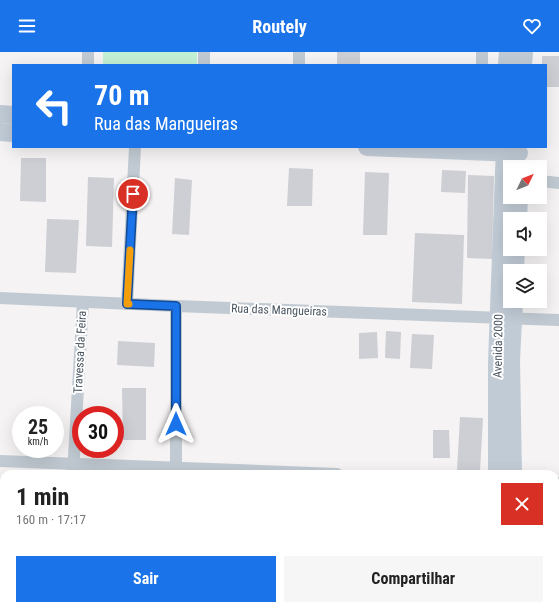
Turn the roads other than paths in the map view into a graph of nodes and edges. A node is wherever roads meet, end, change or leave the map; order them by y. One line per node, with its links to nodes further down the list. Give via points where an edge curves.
1 (88, 52): 7 (street)
2 (204, 52): 8 (street)
3 (299, 52): 9 (street)
4 (482, 52): 10 (street)
5 (508, 52): 11 (street)
6 (524, 52): 12 (street)
7 (88, 64)
8 (204, 64)
9 (299, 64)
10 (482, 64)
11 (507, 64)
12 (523, 64)
13 (0, 114): 14 (street)
14 (12, 115)
15 (0, 132): 16 (street)
16 (12, 132)
17 (135, 148): 24 (street)
18 (392, 148): 19 (street)
19 (514, 153): 27 (street, Avenida 2000)
20 (547, 181): 21 (street)
21 (559, 182)
22 (0, 298): 23 (street, Rua das Mangueiras)
23 (83, 302): 24 (street, Rua das Mangueiras); 30 (street, Travessa da Feira)
24 (127, 304): 25 (street, Rua das Mangueiras)
25 (176, 306): 27 (street, Rua das Mangueiras); 32 (street)
26 (511, 308): 27 (street, Avenida 2000)
27 (506, 319): 28 (street, Rua das Mangueiras); 33 (street, Avenida 2000); 34 (street, Avenida 2000, via 511,360)
28 (559, 320)
29 (0, 460): 30 (street)
30 (73, 468): 31 (street)
31 (142, 470)
32 (176, 470)
33 (497, 470)
34 (513, 470)

